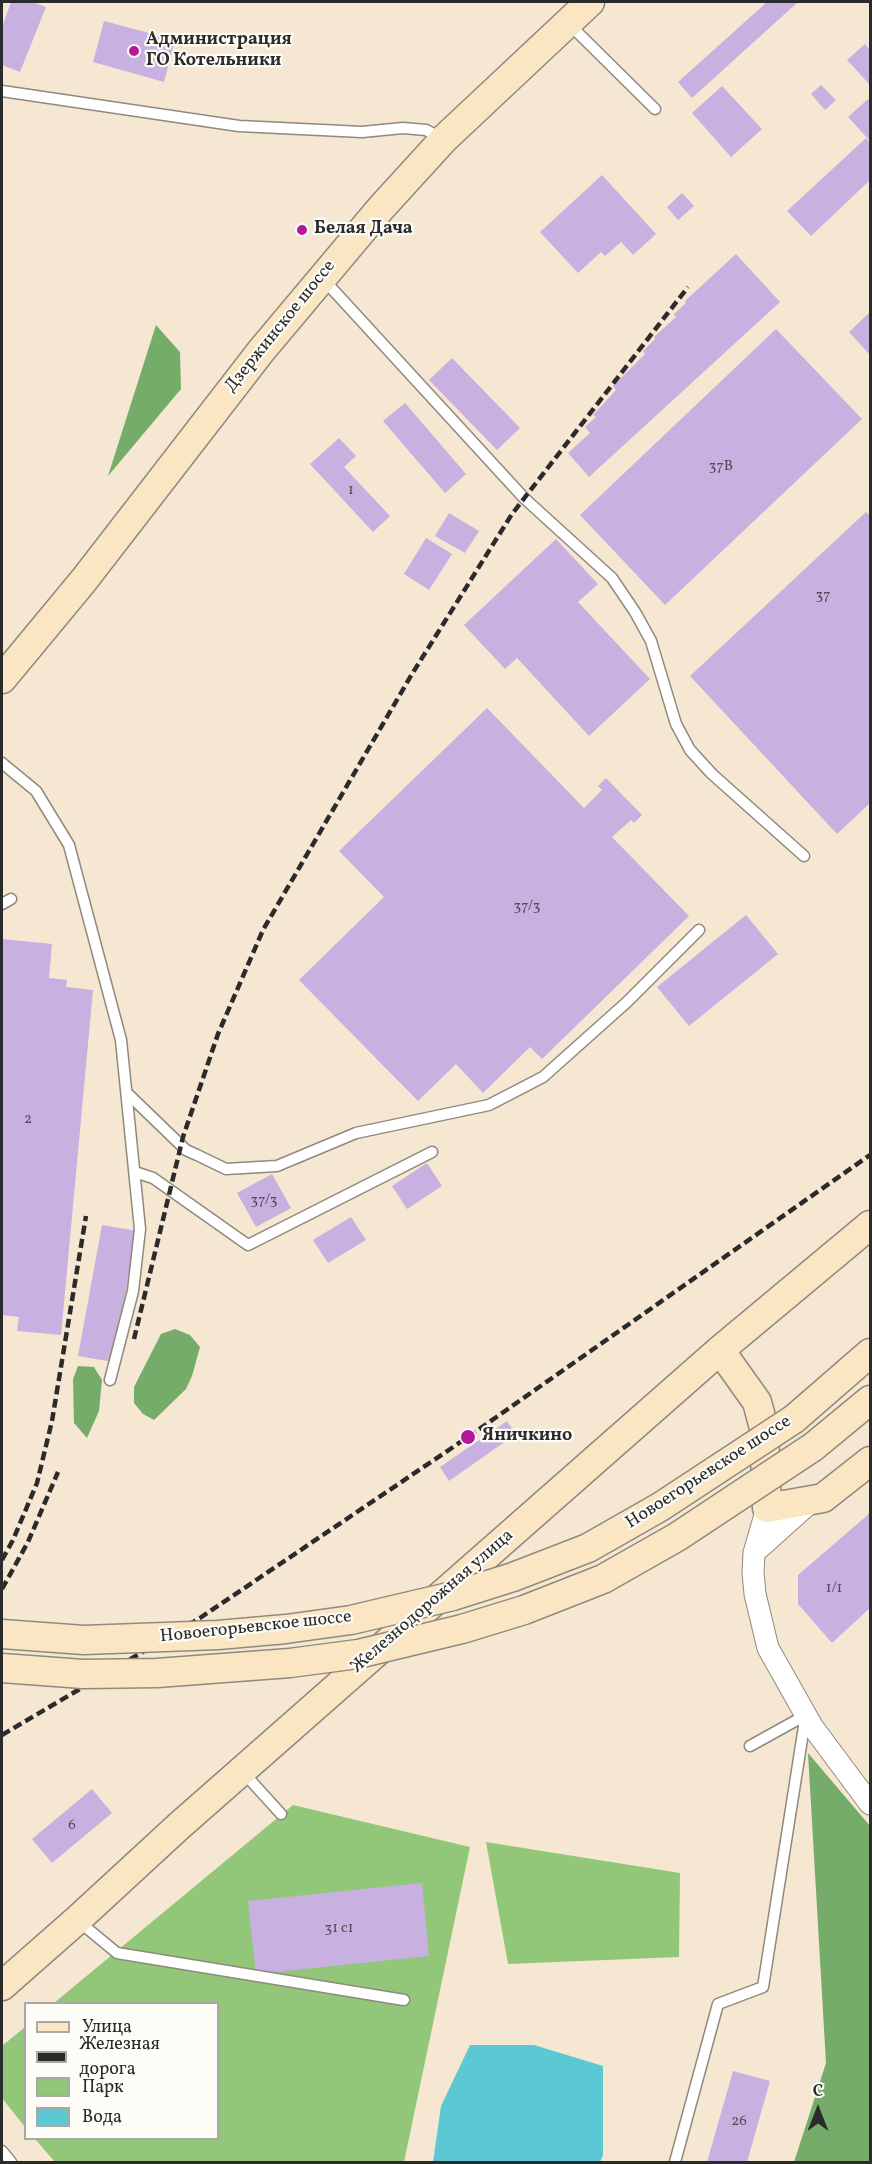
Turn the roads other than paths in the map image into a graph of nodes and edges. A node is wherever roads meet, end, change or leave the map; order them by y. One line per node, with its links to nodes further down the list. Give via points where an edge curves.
1 (590, 2): 2 (main road, Дзержинское шоссе)
2 (568, 22): 4 (lane); 5 (main road, Дзержинское шоссе)
3 (2, 91): 5 (lane, via 239,126 362,132 403,128 426,130)
4 (655, 109)
5 (444, 139): 6 (main road, Дзержинское шоссе)
6 (322, 277): 7 (main road, Дзержинское шоссе, via 84,580); 9 (lane, via 524,498 612,578 651,641 676,724 690,750)
7 (6, 663)
8 (2, 763): 11 (lane, via 36,792 69,845 121,1040)
9 (804, 856)
10 (699, 930): 11 (lane, via 627,1002 543,1077 489,1105 356,1133 277,1166 226,1169 186,1150)
11 (127, 1093): 13 (lane)
12 (432, 1152): 13 (lane, via 248,1245 153,1178)
13 (135, 1172): 17 (lane, via 140,1229 133,1291)
14 (870, 1226): 15 (main road, Железнодорожная улица)
15 (720, 1350): 21 (main road, via 757,1402 764,1428); 27 (main road, Железнодорожная улица)
16 (870, 1353): 23 (main road, Новоегорьевское шоссе, bridge, via 794,1419 660,1507 588,1548 513,1577 351,1620 286,1629 84,1640)
17 (111, 1380)
18 (870, 1400): 24 (main road, Новоегорьевское шоссе, bridge, via 813,1447 677,1537 603,1579 524,1610 358,1654 255,1666 83,1674)
19 (870, 1461): 20 (main road, via 823,1498)
20 (812, 1501): 21 (main road); 22 (street)
21 (767, 1509): 22 (street)
22 (754, 1553): 25 (street, via 755,1594 768,1648)
23 (2, 1634)
24 (2, 1668)
25 (806, 1715): 26 (lane); 28 (street); 35 (lane, via 763,1987 718,2004)
26 (750, 1746)
27 (242, 1771): 29 (lane); 30 (main road, Железнодорожная улица)
28 (870, 1804)
29 (281, 1814)
30 (77, 1920): 31 (main road, Железнодорожная улица); 32 (lane, via 117,1953)
31 (2, 1986)
32 (404, 2000)
33 (2, 2151): 34 (lane)
34 (11, 2163)
35 (675, 2163)

